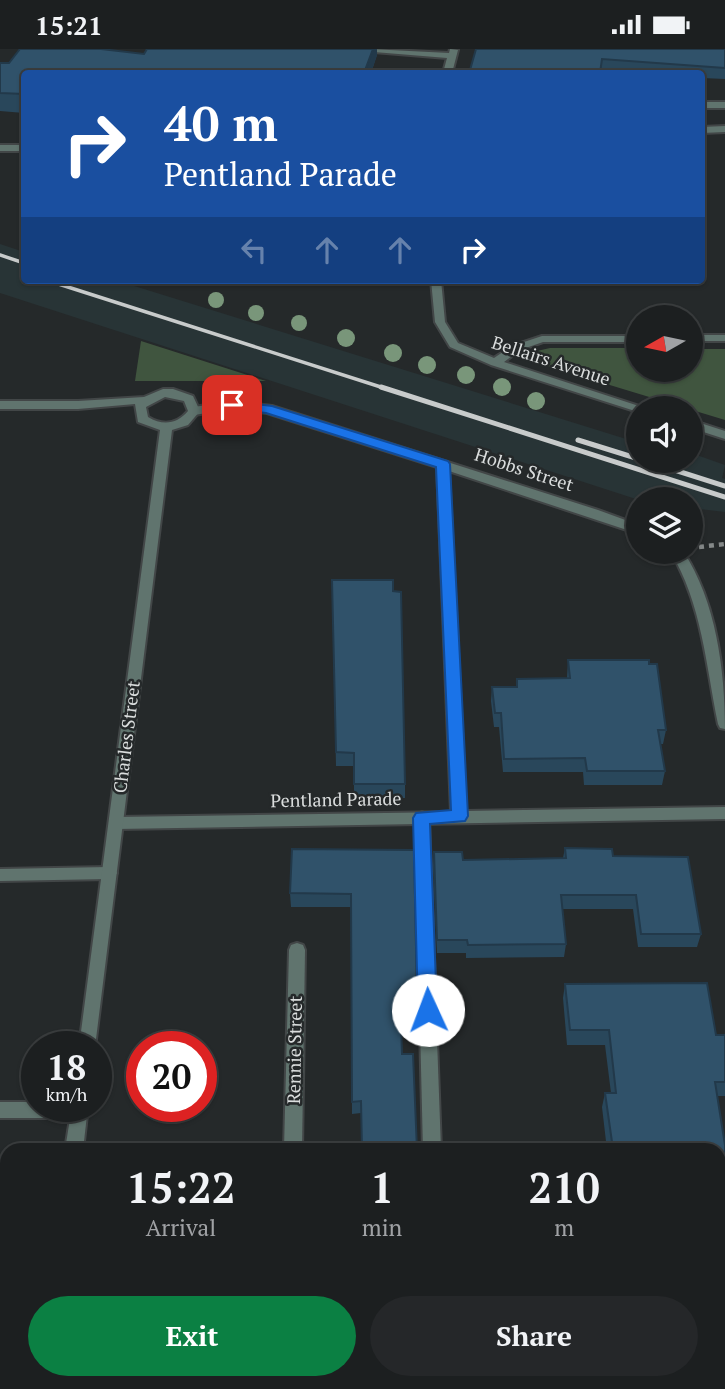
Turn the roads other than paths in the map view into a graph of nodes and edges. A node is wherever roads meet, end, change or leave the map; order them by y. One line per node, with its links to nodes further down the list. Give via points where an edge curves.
1 (374, 49): 2 (street)
2 (453, 53): 3 (street)
3 (448, 70)
4 (705, 105): 5 (street)
5 (725, 105)
6 (705, 129): 7 (street)
7 (725, 129)
8 (0, 148): 9 (street)
9 (21, 148)
10 (436, 284): 14 (street, Bellairs Avenue, via 440,322 454,345)
11 (704, 338): 12 (street)
12 (725, 338)
13 (626, 339): 14 (street, via 542,339 516,348)
14 (495, 363): 16 (street, Bellairs Avenue)
15 (146, 400): 18 (street); 19 (street, via 173,393 189,399); 20 (street)
16 (626, 404)
17 (0, 405): 18 (street)
18 (78, 405): 20 (street)
19 (194, 411): 21 (street, via 184,422); 24 (street, Hobbs Street, via 232,405 268,409)
20 (139, 413): 21 (street, via 148,423)
21 (166, 427): 32 (street, Charles Street)
22 (703, 428): 23 (street)
23 (725, 435)
24 (443, 464): 25 (street, Hobbs Street); 30 (street)
25 (626, 525)
26 (686, 564): 27 (street)
27 (719, 665): 28 (street)
28 (725, 724)
29 (725, 813): 30 (street, Pentland Parade)
30 (459, 816): 31 (street, Pentland Parade)
31 (422, 818): 32 (street, Pentland Parade); 42 (street)
32 (116, 823): 33 (street, Charles Street)
33 (109, 873): 34 (street); 36 (street, Charles Street)
34 (0, 875)
35 (297, 950): 41 (street, Rennie Street)
36 (89, 1031)
37 (21, 1109): 38 (street)
38 (0, 1110)
39 (78, 1122): 40 (street)
40 (75, 1143)
41 (293, 1143)
42 (432, 1143)

